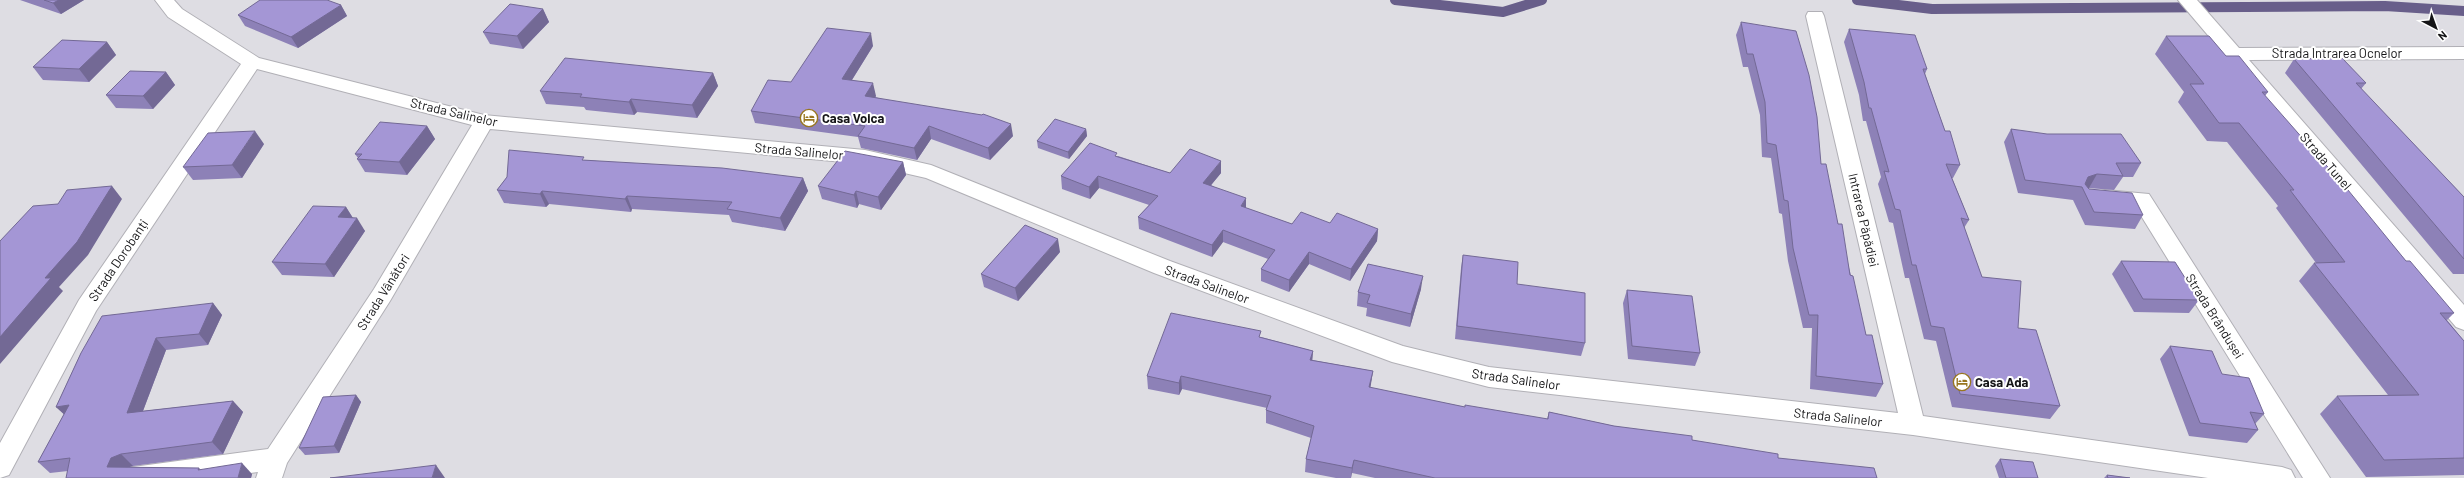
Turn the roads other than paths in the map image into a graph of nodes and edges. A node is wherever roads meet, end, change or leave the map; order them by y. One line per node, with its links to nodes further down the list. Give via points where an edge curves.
1 (164, 0): 6 (street, Strada Salinelor, via 174,13)
2 (2187, 0): 5 (street, Strada Tunel)
3 (1815, 16): 10 (street, Intrarea Păpădiei)
4 (2464, 53): 5 (street, Strada Intrarea Ocnelor)
5 (2234, 54): 9 (street, Strada Tunel)
6 (252, 62): 7 (street, Strada Salinelor); 11 (street, Strada Dorobanți, via 87,306)
7 (484, 122): 10 (street, Strada Salinelor, via 865,157 904,164 931,172 1162,267 1400,355 1489,377); 12 (street, Strada Vânători, via 382,295)
8 (2089, 196): 15 (street, Strada Brândușei, via 2141,198)
9 (2464, 321)
10 (1913, 425): 14 (street, Strada Salinelor)
11 (0, 467)
12 (272, 469): 13 (street, Strada Vânători)
13 (133, 478)
14 (2282, 478)
15 (2317, 478)

